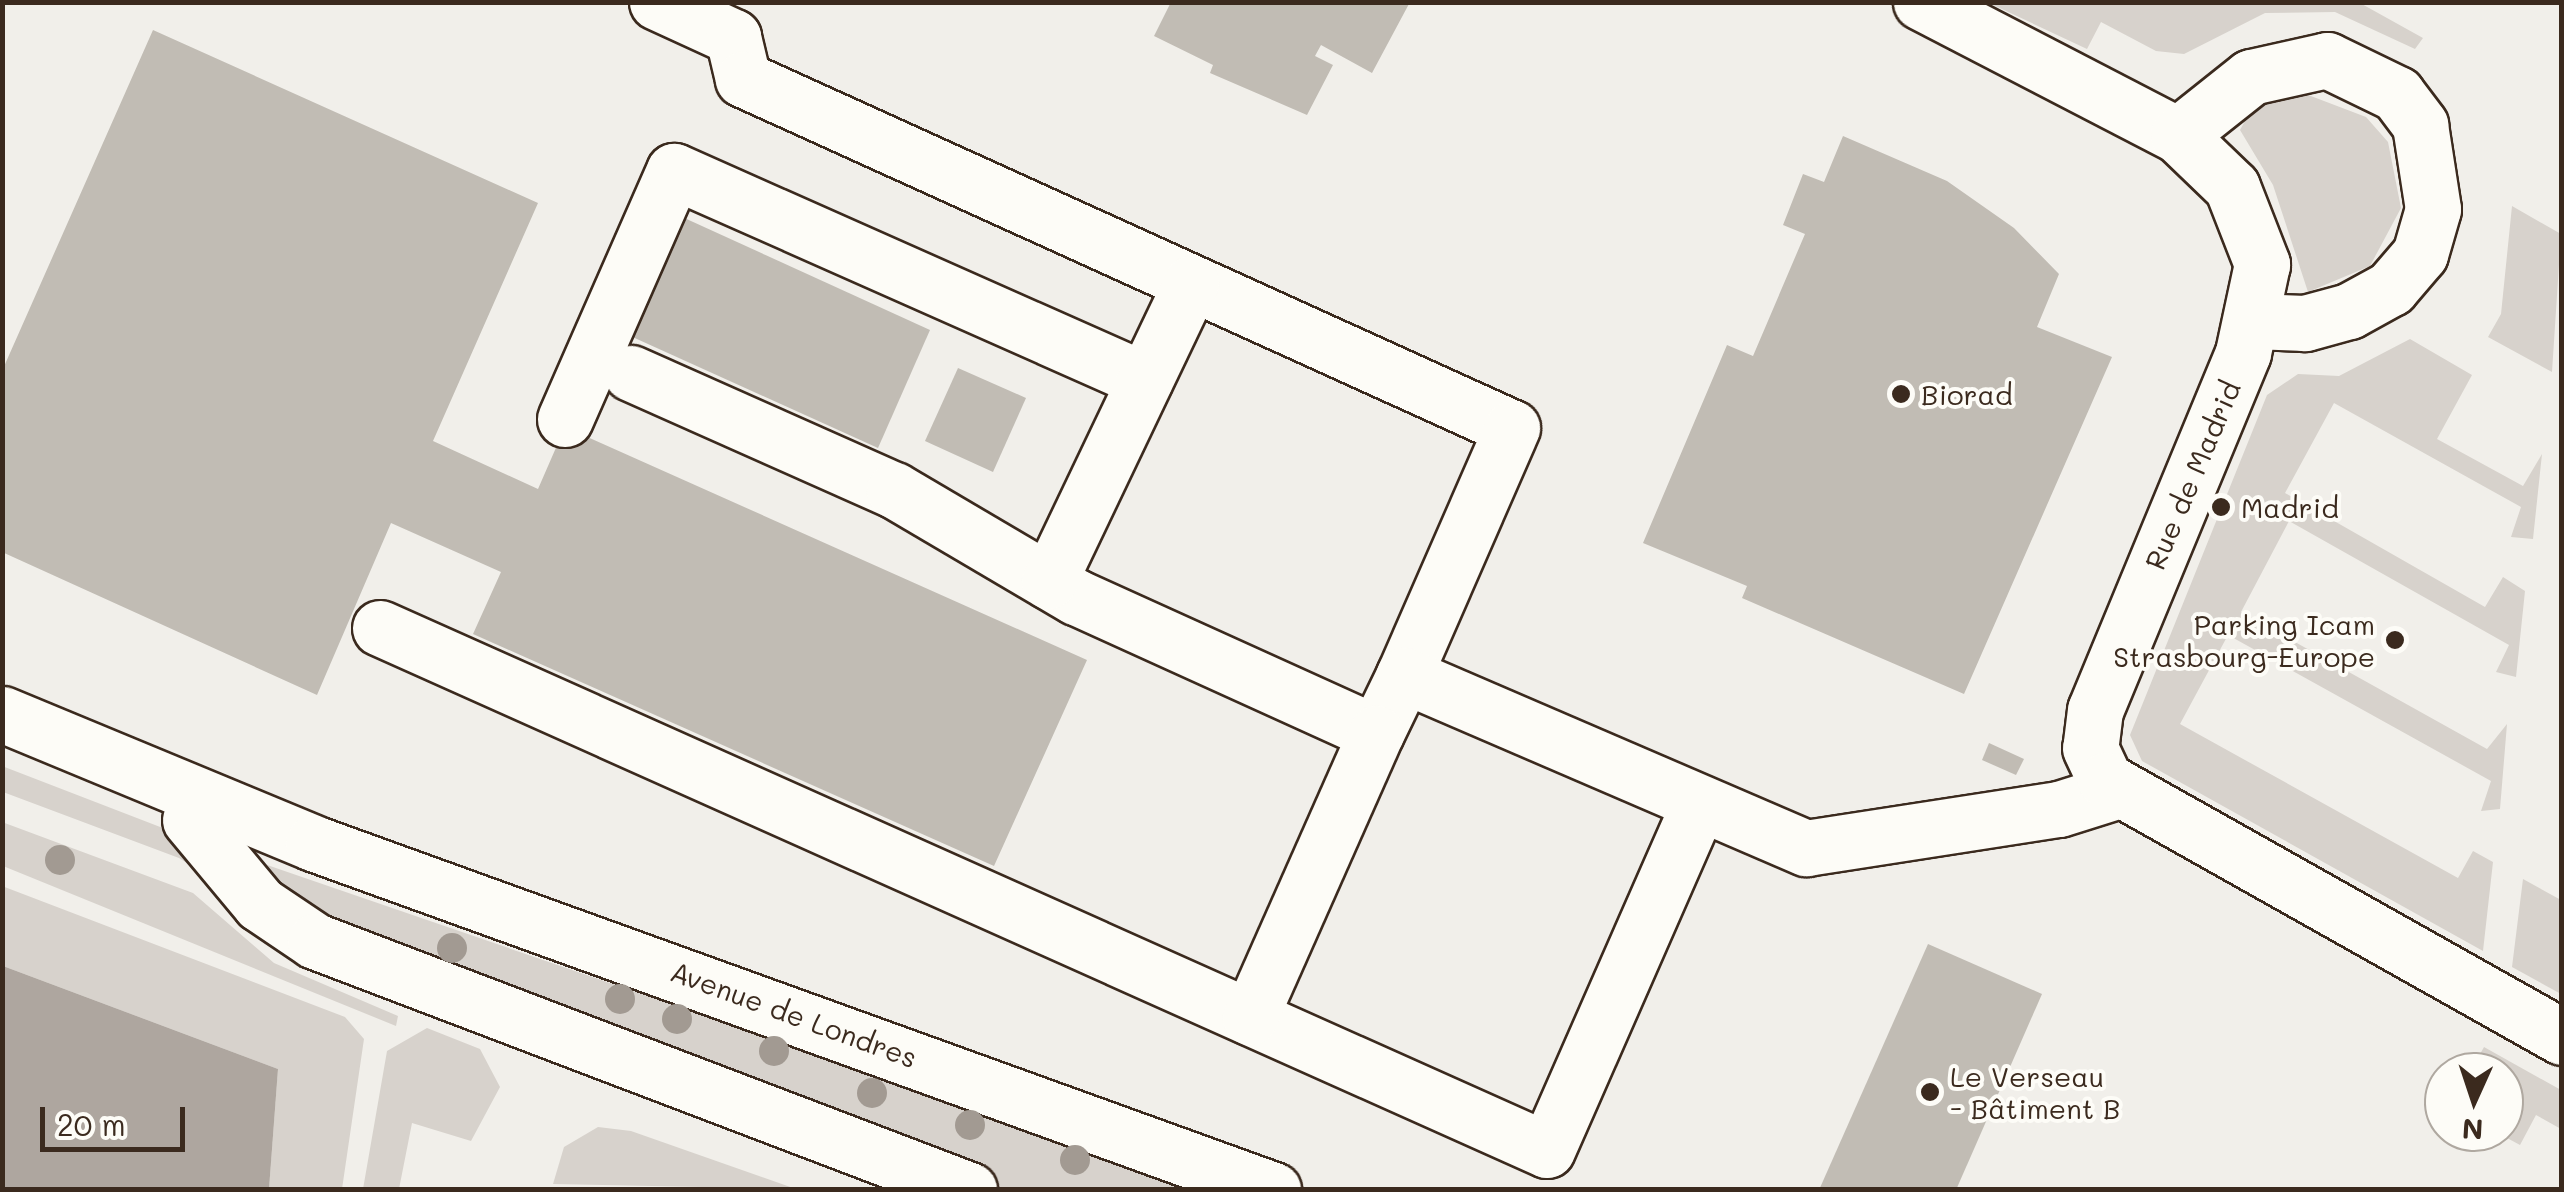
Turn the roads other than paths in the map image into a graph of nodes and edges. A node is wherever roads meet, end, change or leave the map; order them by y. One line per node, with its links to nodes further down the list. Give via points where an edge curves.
1 (657, 2): 4 (street, via 733,37 743,79)
2 (1920, 2): 3 (street, Rue de Madrid)
3 (2178, 135): 5 (street, Rue de Madrid, via 2232,187 2254,230 2262,264); 5 (street, via 2251,77 2327,60 2397,94 2420,125 2433,209 2420,254 2391,288 2349,311 2305,323)
4 (1191, 282): 7 (street); 11 (street, via 1512,428)
5 (2254, 320): 15 (street, Rue de Madrid, via 2095,710 2090,748)
6 (632, 373): 9 (street, via 894,490)
7 (1145, 380): 8 (street, via 674,171); 9 (street)
8 (565, 419)
9 (1049, 581): 13 (street)
10 (380, 628): 19 (street)
11 (1404, 676): 13 (street); 16 (street)
12 (2, 714): 18 (street, Avenue de Londres)
13 (1376, 734): 19 (street)
14 (2, 752): 17 (street, Avenue de Londres)
15 (2116, 792): 16 (street, via 2060,810 1806,848); 20 (street)
16 (1699, 802): 19 (street, via 1547,1150)
17 (190, 820): 18 (street, Avenue de Londres); 21 (street, via 260,904 314,940)
18 (313, 843): 22 (street, Avenue de Londres)
19 (1250, 1017)
20 (2562, 1037)
21 (969, 1190)
22 (1273, 1190)

